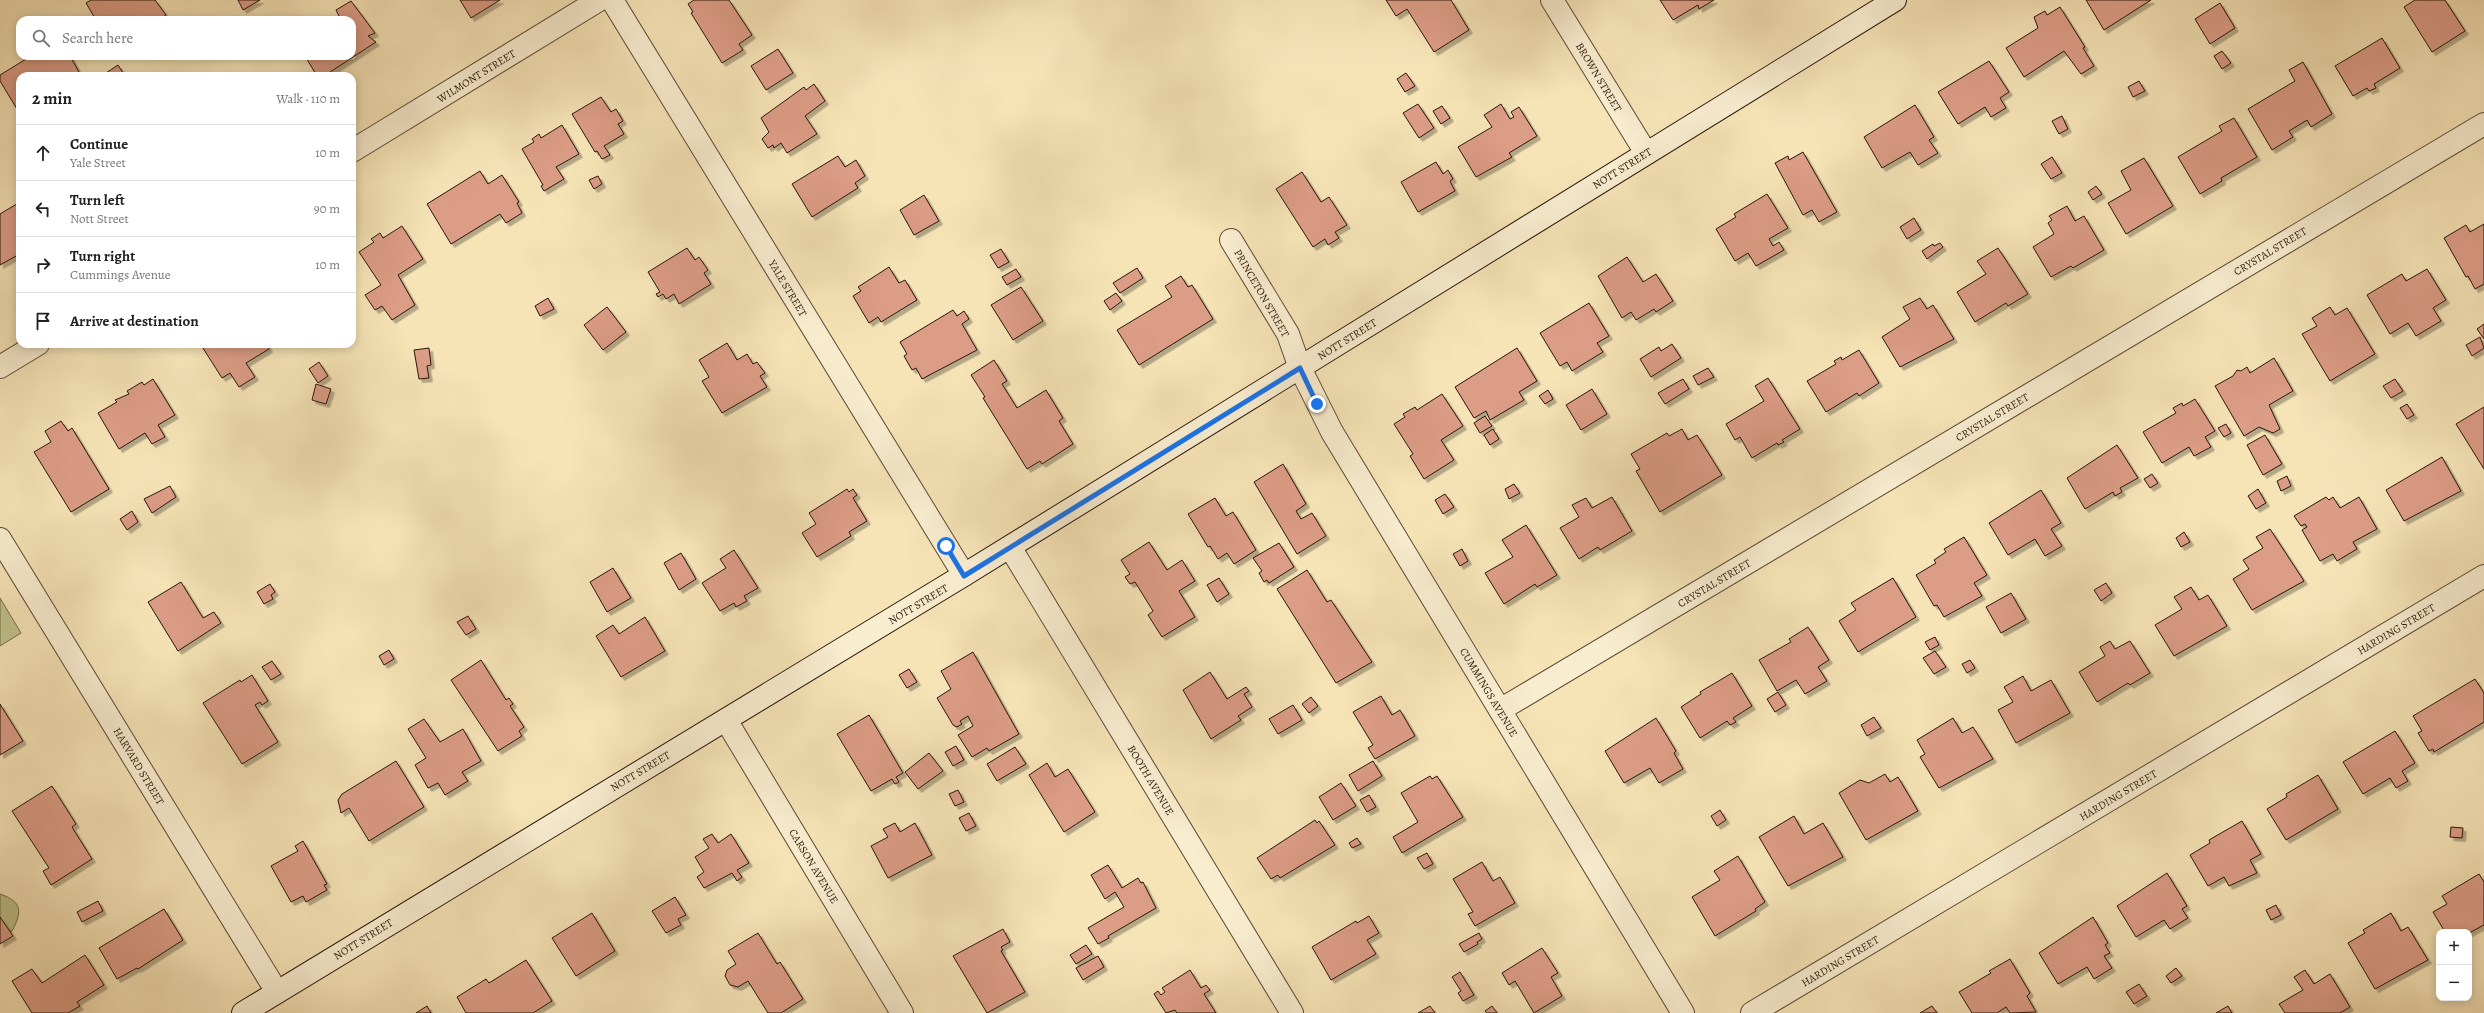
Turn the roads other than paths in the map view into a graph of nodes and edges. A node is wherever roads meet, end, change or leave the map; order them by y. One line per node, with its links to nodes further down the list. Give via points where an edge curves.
1 (599, 0): 6 (street, WILMONT STREET)
2 (612, 0): 14 (street, YALE STREET)
3 (1552, 0): 7 (street, BROWN STREET)
4 (1895, 0): 7 (street, NOTT STREET)
5 (2484, 124): 16 (street, CRYSTAL STREET)
6 (356, 150)
7 (1646, 153): 11 (street, NOTT STREET)
8 (1231, 240): 11 (street, PRINCETON STREET, via 1285,330)
9 (31, 348): 10 (street)
10 (0, 367)
11 (1300, 368): 13 (street, NOTT STREET); 16 (street, CUMMINGS AVENUE, via 1332,432)
12 (0, 539): 18 (street, HARVARD STREET)
13 (1010, 547): 14 (street, NOTT STREET); 21 (street, BOOTH AVENUE)
14 (964, 576): 17 (street, NOTT STREET)
15 (2484, 576): 23 (street, HARDING STREET)
16 (1500, 710): 22 (street, CUMMINGS AVENUE)
17 (726, 720): 18 (street, NOTT STREET); 20 (street, CARSON AVENUE)
18 (277, 992): 19 (street, NOTT STREET)
19 (243, 1013)
20 (902, 1013)
21 (1292, 1013)
22 (1683, 1013)
23 (1752, 1013)

